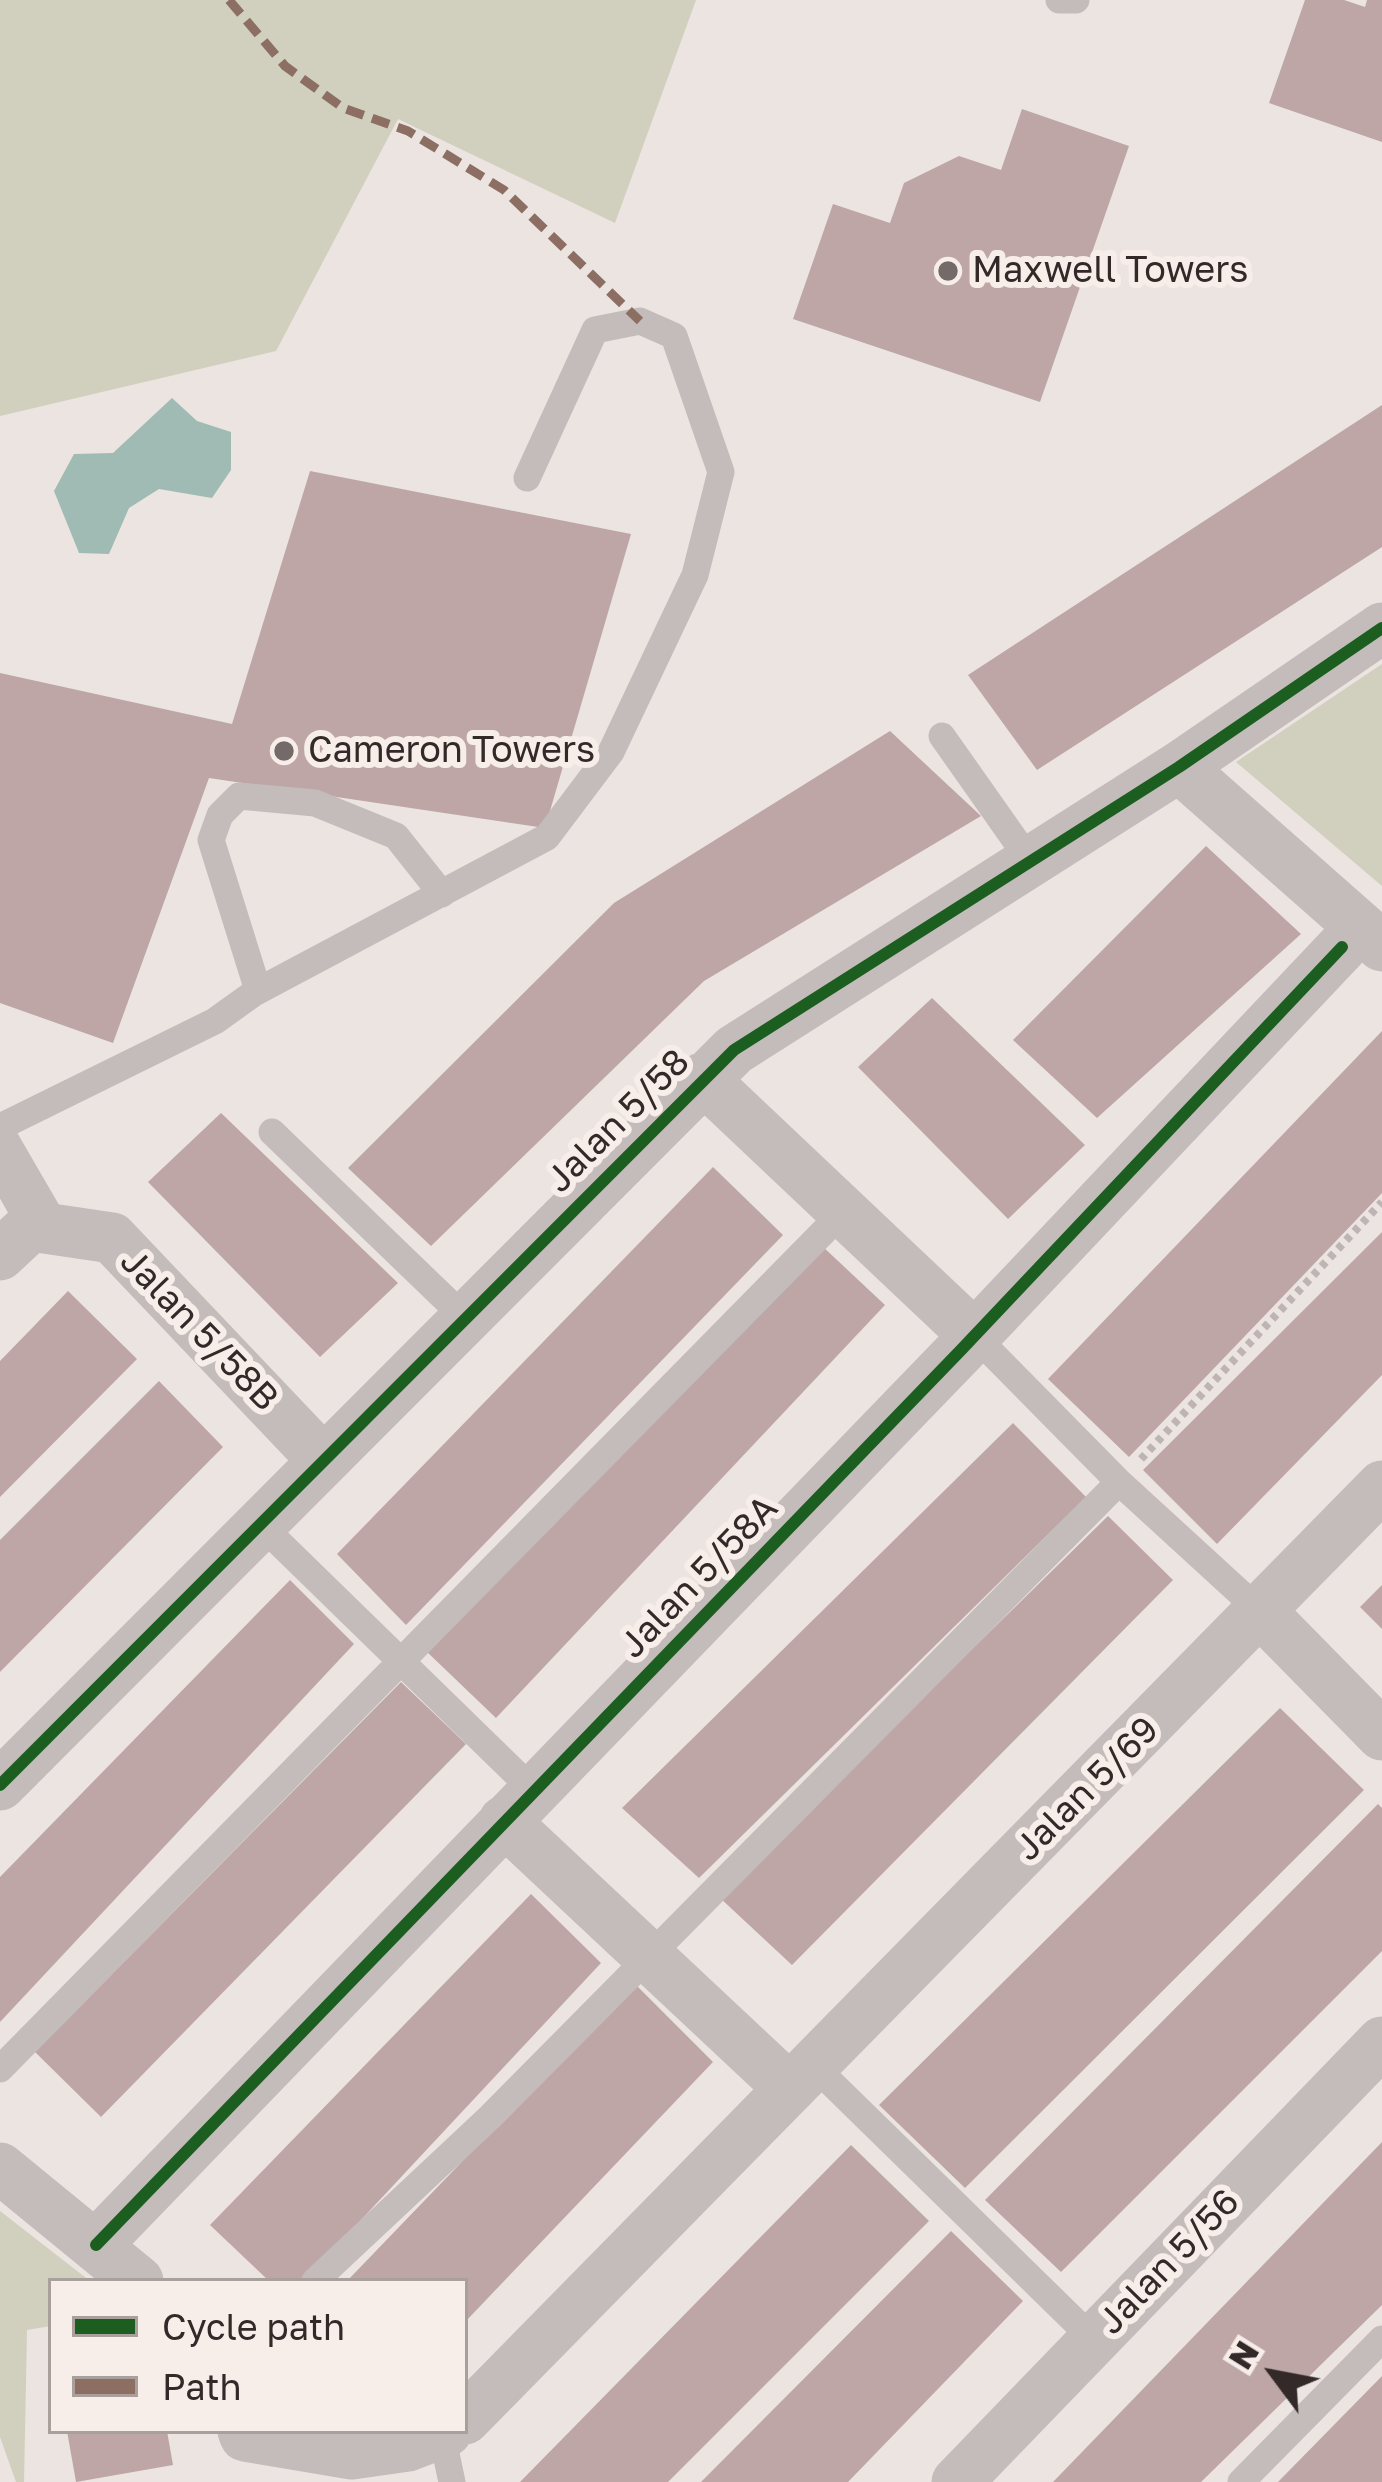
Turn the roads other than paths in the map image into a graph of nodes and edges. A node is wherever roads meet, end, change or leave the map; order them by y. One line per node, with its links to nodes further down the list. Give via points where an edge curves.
1 (1059, 0): 2 (lane)
2 (1076, 0)
3 (527, 478): 8 (lane, via 595,330 640,321 674,336 721,472 695,575 611,752 560,826)
4 (1382, 628): 6 (street, Jalan 5/58)
5 (942, 736): 7 (lane)
6 (1179, 767): 7 (street, Jalan 5/58); 9 (street)
7 (1030, 861): 11 (street, Jalan 5/58, via 765,1028)
8 (442, 894): 10 (lane); 10 (lane, via 396,836 315,803 239,796 220,814 211,840)
9 (1362, 947): 18 (street, Jalan 5/58A)
10 (254, 993): 12 (lane)
11 (702, 1078): 15 (street); 17 (street, Jalan 5/58)
12 (0, 1128): 16 (lane)
13 (272, 1132): 17 (lane)
14 (0, 1171): 16 (lane)
15 (844, 1212): 18 (street); 24 (lane)
16 (30, 1237): 19 (street, Jalan 5/58B, via 112,1238)
17 (464, 1317): 19 (street, Jalan 5/58)
18 (974, 1336): 20 (lane); 27 (street, Jalan 5/58A)
19 (322, 1458): 22 (street, Jalan 5/58)
20 (1119, 1482): 23 (lane); 28 (lane)
21 (1382, 1486): 23 (street, Jalan 5/69)
22 (259, 1523): 24 (lane); 26 (street, Jalan 5/58)
23 (1261, 1612): 25 (street); 31 (street, Jalan 5/69)
24 (403, 1661): 27 (lane); 30 (lane)
25 (1382, 1735)
26 (0, 1785)
27 (519, 1806): 28 (street); 33 (street, Jalan 5/58A)
28 (647, 1955): 31 (street); 35 (lane)
29 (1382, 2042): 37 (street, Jalan 5/56)
30 (0, 2069)
31 (801, 2077): 37 (lane); 38 (street, Jalan 5/69)
32 (0, 2168): 33 (street)
33 (96, 2245): 34 (street)
34 (134, 2278)
35 (318, 2278)
36 (1382, 2339): 42 (lane)
37 (1094, 2340): 41 (street, Jalan 5/56)
38 (468, 2425)
39 (452, 2442): 40 (street, Jalan 5/69, via 352,2453)
40 (246, 2450)
41 (957, 2482)
42 (1241, 2482)

